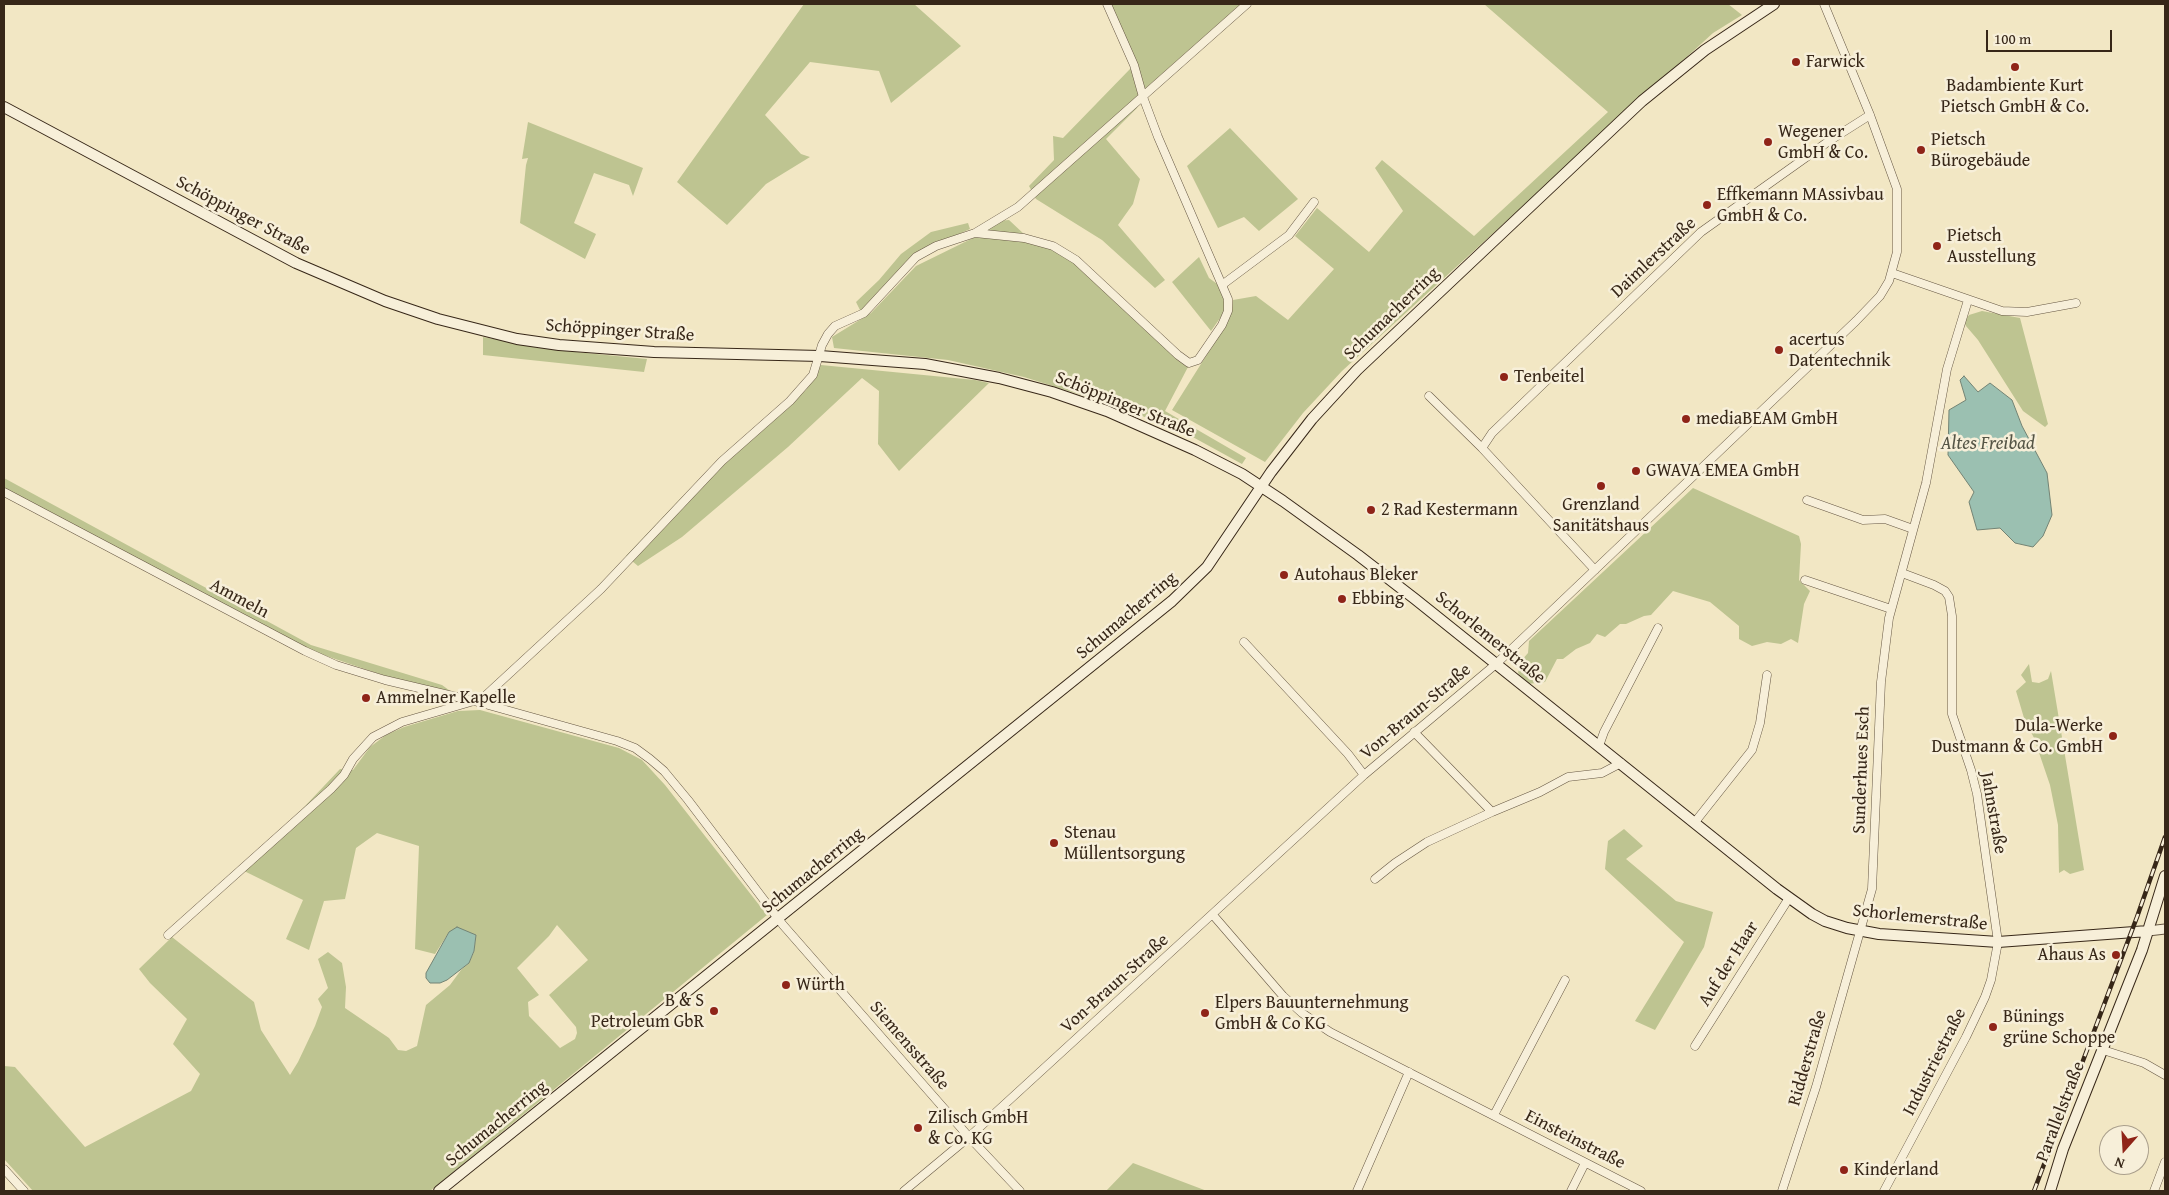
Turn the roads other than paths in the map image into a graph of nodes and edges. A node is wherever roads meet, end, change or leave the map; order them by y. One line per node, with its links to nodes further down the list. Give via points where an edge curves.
1 (1107, 4): 5 (street, via 1134,65)
2 (1247, 4): 5 (street)
3 (1774, 4): 17 (main road, Schumacherring, via 1705,50 1642,101 1465,266 1357,370 1312,419)
4 (1824, 4): 7 (street, Von-Braun-Straße)
5 (1143, 97): 9 (street, via 1018,207); 11 (street)
6 (4, 108): 14 (main road, Schöppinger Straße, via 296,263 420,314 517,339 559,345 654,352)
7 (1870, 115): 10 (street, Von-Braun-Straße, via 1897,189 1898,252); 16 (street, Daimlerstraße, via 1701,232 1492,433)
8 (1314, 202): 11 (street, via 1290,235)
9 (976, 233): 11 (street, via 1024,238 1053,246 1076,260 1189,363 1198,360 1228,311 1228,299); 14 (street, via 936,246 916,258 864,312 831,330)
10 (1892, 273): 12 (street); 21 (street, Von-Braun-Straße, via 1880,296 1868,309)
11 (1222, 285)
12 (1968, 300): 13 (street, via 2015,312); 20 (street, Sunderhues Esch, via 1947,369 1926,483)
13 (2076, 303)
14 (820, 356): 17 (main road, Schöppinger Straße, via 925,364 1052,392 1107,411 1195,450); 29 (street, via 814,375 790,401 722,461 601,588 486,696)
15 (1429, 396): 16 (street)
16 (1482, 448): 21 (street)
17 (1262, 487): 27 (main road, Schorlemerstraße, via 1358,555); 40 (main road, Schumacherring, via 1207,567 1172,601)
18 (4, 492): 29 (street, Ammeln, via 321,658 386,680)
19 (1808, 500): 20 (street, via 1863,520 1885,519)
20 (1913, 529): 22 (street, Sunderhues Esch)
21 (1595, 570): 27 (street, Von-Braun-Straße)
22 (1902, 573): 24 (street, Sunderhues Esch); 45 (street, Jahnstraße, via 1940,588 1949,596 1952,714 1977,794)
23 (1805, 580): 24 (street)
24 (1891, 609): 42 (street, Sunderhues Esch, via 1880,682 1872,889)
25 (1658, 628): 31 (street)
26 (1244, 642): 33 (street, Von-Braun-Straße)
27 (1496, 664): 30 (street, Von-Braun-Straße); 31 (main road, Schorlemerstraße)
28 (1766, 675): 35 (street, via 1760,723 1752,750)
29 (474, 702): 40 (street, Ammeln, via 635,748 664,772 688,800); 44 (street, via 402,722 373,737 332,789)
30 (1414, 732): 33 (street, Von-Braun-Straße); 34 (street)
31 (1599, 746): 32 (main road, Schorlemerstraße)
32 (1621, 763): 34 (street, via 1602,773 1568,777); 35 (main road, Schorlemerstraße)
33 (1364, 775): 39 (street, Von-Braun-Straße)
34 (1492, 812): 37 (street, via 1428,842)
35 (1694, 822): 38 (main road, Schorlemerstraße)
36 (2165, 876): 43 (main road, Parallelstraße)
37 (1375, 879)
38 (1789, 898): 42 (main road, Schorlemerstraße, via 1825,921); 47 (street, Auf der Haar)
39 (1213, 915): 49 (street, Einsteinstraße, via 1283,996 1302,1013 1330,1032); 52 (street, Von-Braun-Straße)
40 (778, 919): 52 (street, Siemensstraße); 57 (main road, Schumacherring)
41 (2165, 929): 43 (street)
42 (1860, 931): 45 (main road, Schorlemerstraße); 63 (street, Ridderstraße, via 1816,1087)
43 (2148, 931): 45 (main road, Schorlemerstraße); 48 (main road, Parallelstraße)
44 (168, 935)
45 (1998, 942): 64 (street, Industriestraße, via 1992,980 1985,998)
46 (1565, 980): 51 (street)
47 (1695, 1046)
48 (2103, 1050): 50 (street, via 2144,1064); 65 (main road, Parallelstraße, via 2063,1149)
49 (1410, 1072): 51 (street, Einsteinstraße); 60 (street)
50 (2165, 1076)
51 (1494, 1115): 54 (street, Einsteinstraße)
52 (969, 1137): 58 (street, Von-Braun-Straße); 59 (street, Siemensstraße)
53 (2165, 1162): 66 (street)
54 (1585, 1163): 61 (street); 62 (street, Einsteinstraße)
55 (4, 1169): 56 (street)
56 (24, 1191)
57 (440, 1191)
58 (904, 1191)
59 (1020, 1191)
60 (1357, 1191)
61 (1571, 1191)
62 (1641, 1191)
63 (1782, 1191)
64 (1884, 1191)
65 (2050, 1191)
66 (2154, 1191)

